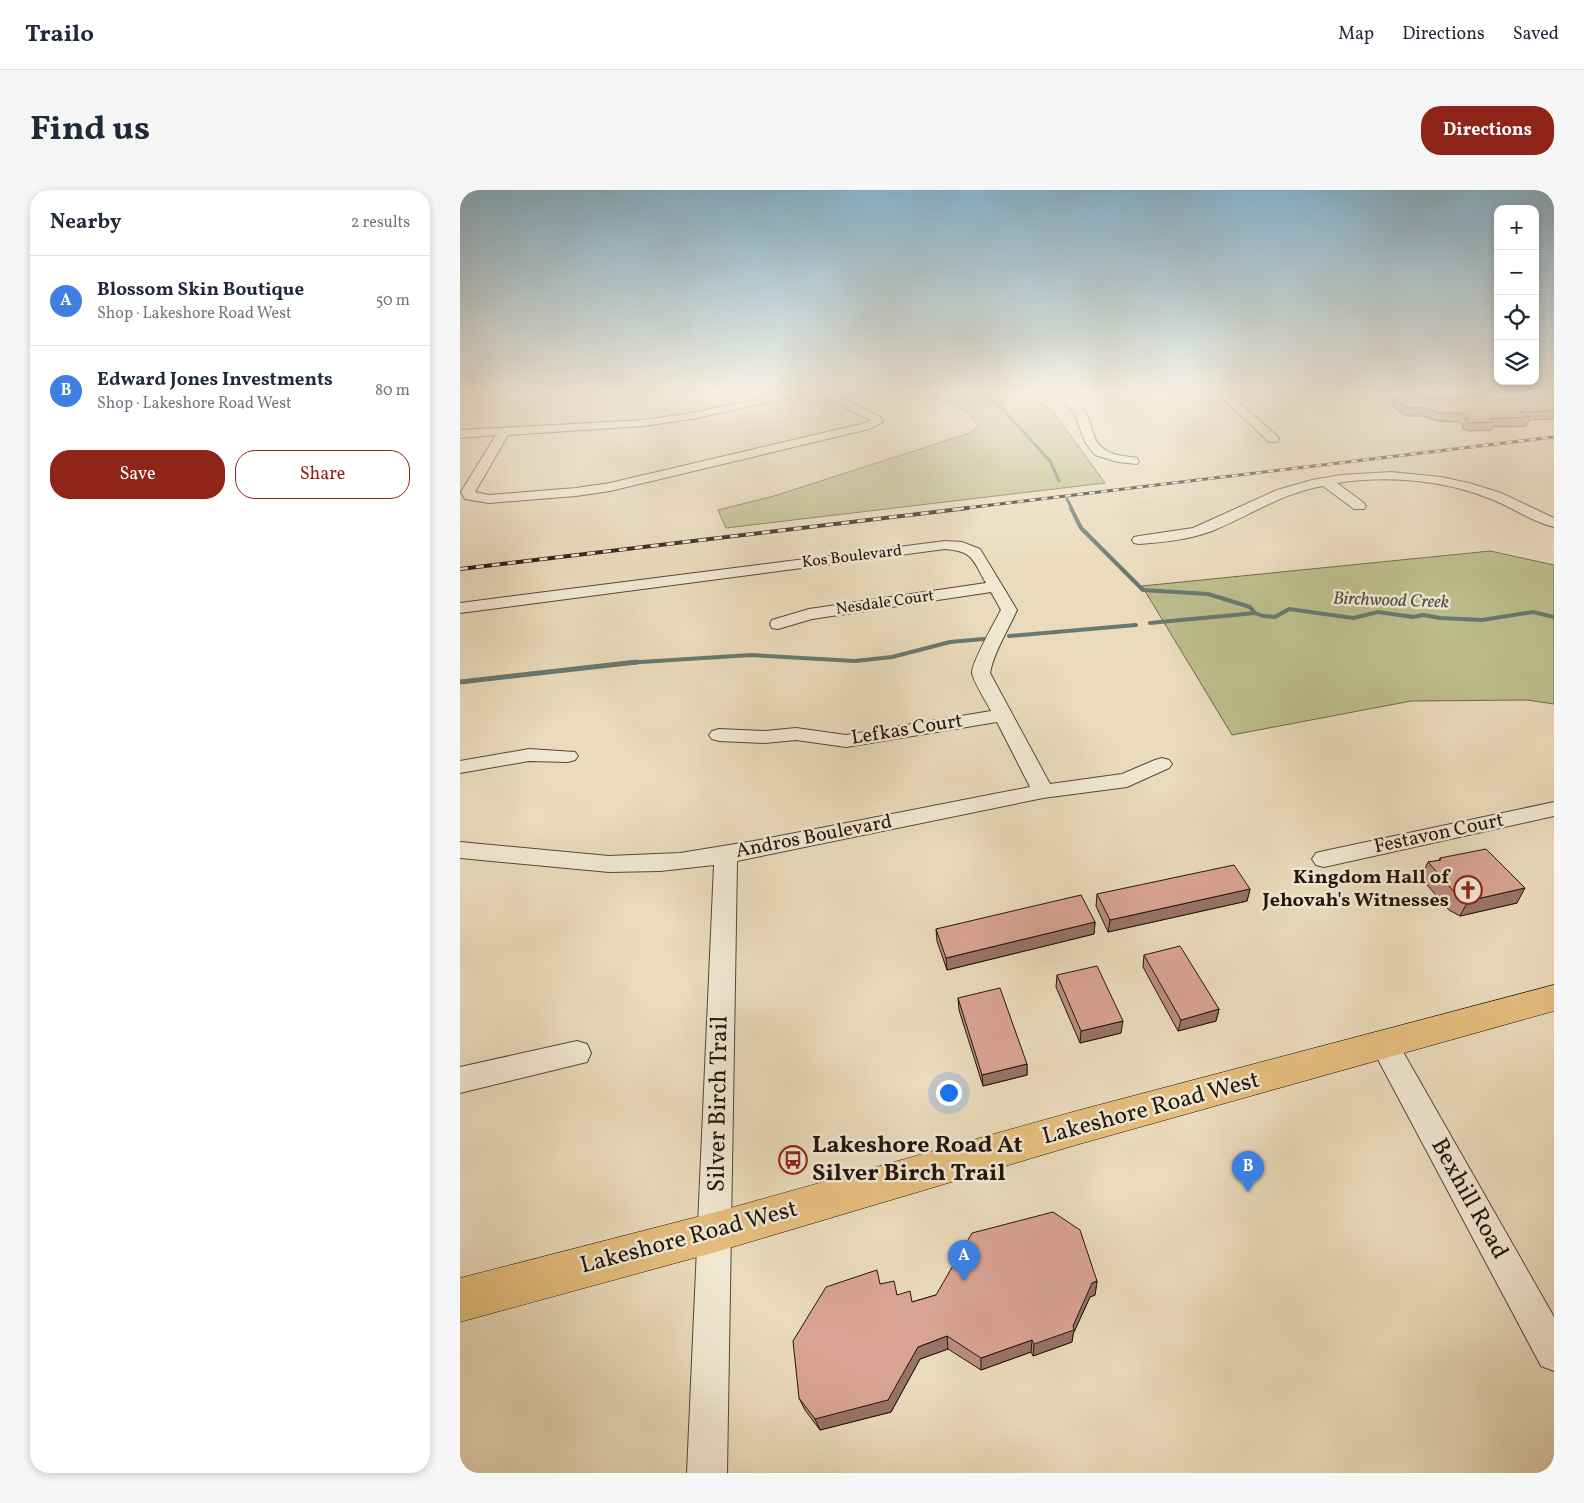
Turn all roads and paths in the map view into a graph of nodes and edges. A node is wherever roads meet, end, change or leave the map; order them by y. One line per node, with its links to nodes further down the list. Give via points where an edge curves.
1 (493, 450): 2 (street, via 468,492 470,496 489,498 610,487)
2 (768, 450)
3 (1096, 450): 4 (street, via 1106,456)
4 (1133, 462)
5 (1325, 481): 6 (street); 7 (street, via 1376,476 1439,480 1490,494); 8 (street, via 1286,492 1204,529)
6 (1359, 506)
7 (1554, 523)
8 (1139, 540)
9 (994, 586): 10 (street, Kos Boulevard, via 975,552 962,546 944,545); 11 (street, Nesdale Court, via 809,614); 12 (street, Kos Boulevard, via 1009,610 984,658 981,673)
10 (460, 608)
11 (778, 624)
12 (1004, 715): 13 (street, Lefkas Court, via 846,741 796,734 765,737); 17 (street, Kos Boulevard)
13 (719, 735)
14 (568, 756): 16 (street, via 529,755)
15 (1162, 764): 17 (street, Andros Boulevard, via 1127,780)
16 (460, 766)
17 (1043, 791): 20 (street, Andros Boulevard)
18 (1554, 809): 21 (street, Festavon Court)
19 (460, 850): 20 (street, Andros Boulevard, via 621,865)
20 (726, 855): 26 (street, Silver Birch Trail)
21 (1324, 859)
22 (1554, 998): 23 (main road, Lakeshore Road West)
23 (1384, 1044): 26 (main road, Lakeshore Road West, via 1076,1128); 28 (street, Bexhill Road)
24 (577, 1053): 25 (street)
25 (460, 1080)
26 (716, 1232): 27 (main road, Lakeshore Road West); 29 (street, Silver Birch Trail)
27 (460, 1300)
28 (1554, 1353)
29 (707, 1473)

